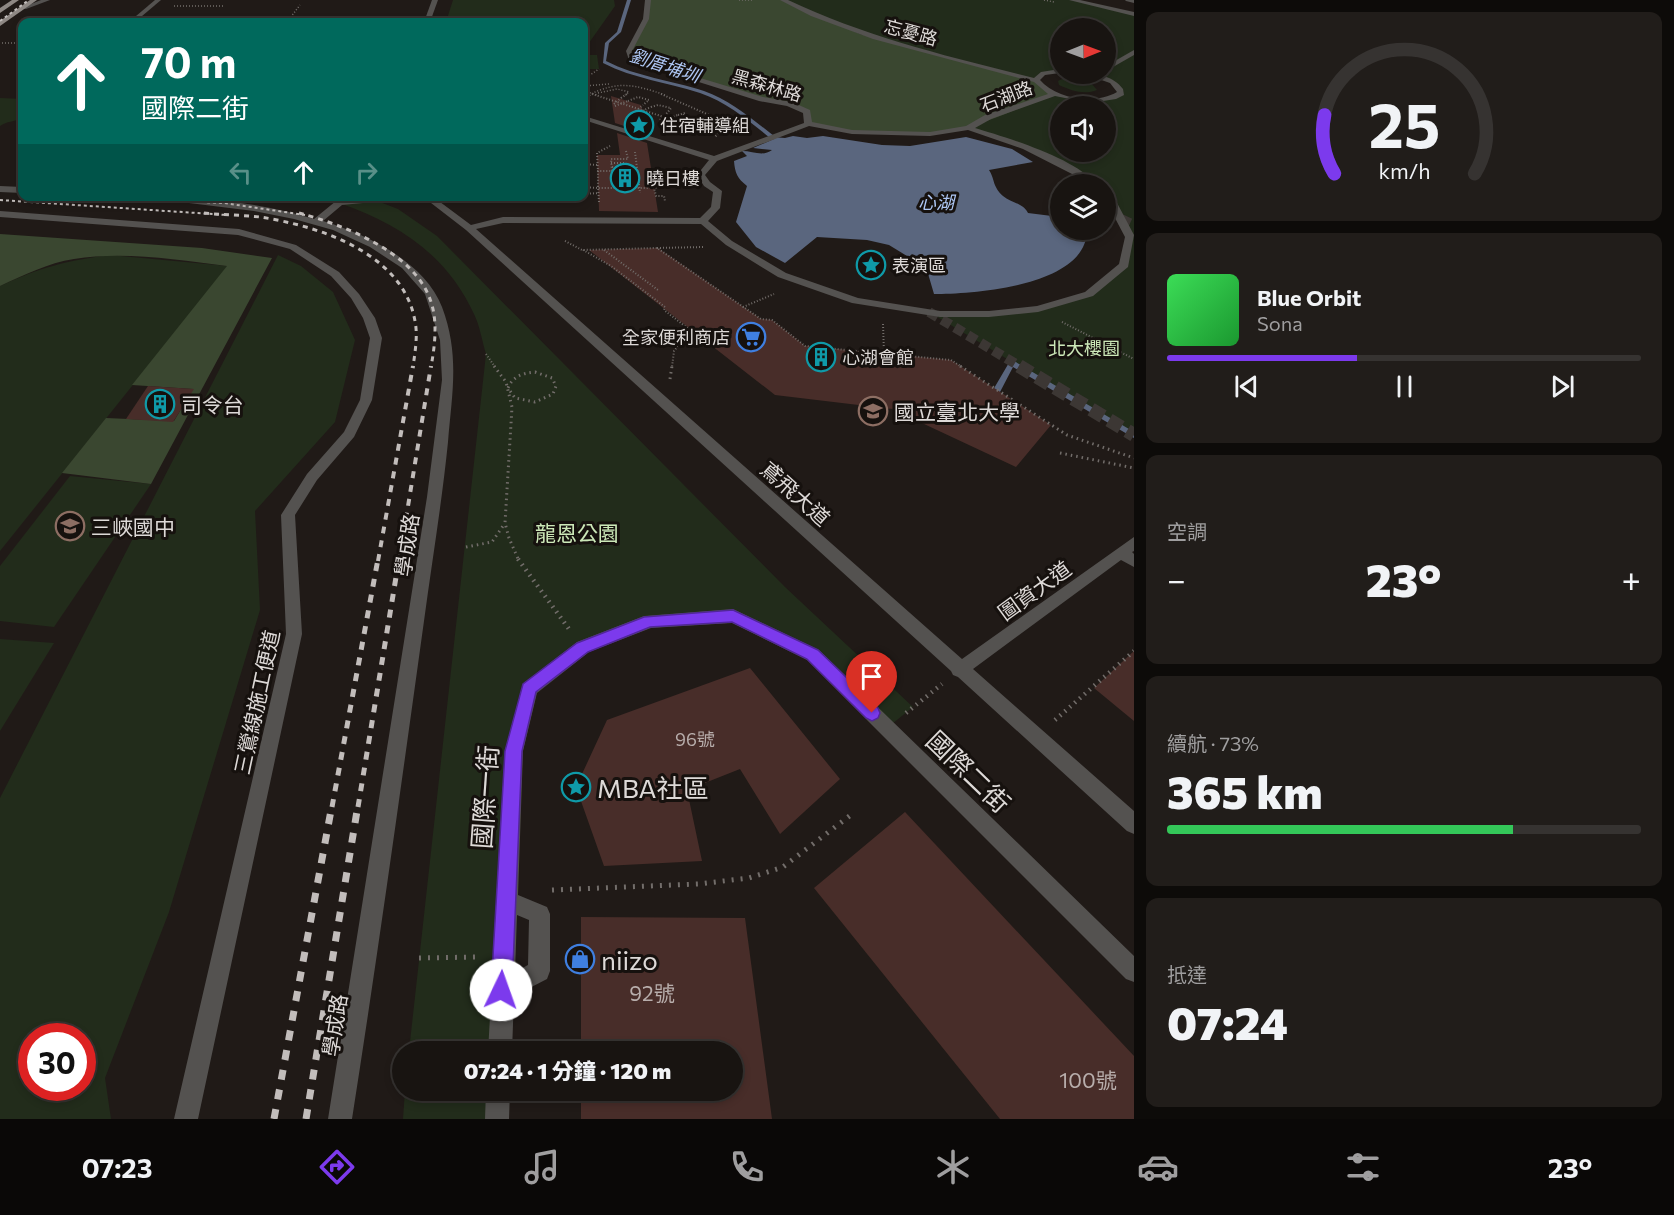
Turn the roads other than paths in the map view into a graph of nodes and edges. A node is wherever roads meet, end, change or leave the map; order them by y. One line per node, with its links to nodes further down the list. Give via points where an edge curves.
1 (16, 0): 12 (main road)
2 (34, 0): 11 (main road)
3 (47, 0): 11 (street)
4 (158, 0): 14 (street)
5 (435, 0): 15 (street)
6 (648, 0): 24 (street, 黑森林路, via 648,12 629,51 631,60 789,104 807,112)
7 (783, 0): 20 (street, 忘憂路, via 860,34)
8 (1072, 0): 13 (street)
9 (1128, 0): 10 (street)
10 (1134, 1)
11 (24, 8): 16 (main road)
12 (0, 11)
13 (1134, 14)
14 (137, 18)
15 (428, 18)
16 (0, 24)
17 (1134, 52): 18 (street)
18 (1116, 63)
19 (1050, 72): 20 (street)
20 (1035, 80): 22 (street)
21 (1116, 84): 22 (street, via 1125,90 1116,98 1096,101)
22 (1055, 94): 25 (street, 石湖路)
23 (588, 119): 26 (street)
24 (808, 124): 25 (street, via 852,132 930,134); 26 (street)
25 (968, 128): 27 (street, via 1026,147)
26 (714, 159): 36 (street, via 701,175 718,191 715,208)
27 (1078, 174)
28 (0, 189): 29 (street)
29 (18, 190)
30 (194, 201): 35 (street, 學成路)
31 (337, 201): 35 (street)
32 (433, 201): 37 (street, 鳶飛大道)
33 (1116, 209): 36 (street, via 1130,237 1124,265 1089,294 1038,309 989,314 939,314 856,301 782,275 729,243)
34 (0, 214): 47 (street, 三鶯線施工便道, via 238,232 293,247 336,274 369,318 376,338 366,400 349,434 312,477 288,515 294,634)
35 (318, 221): 48 (street, 學成路, via 347,232 409,268 432,296 449,364 440,456)
36 (703, 221): 37 (street, via 503,220)
37 (469, 228): 40 (street, 鳶飛大道)
38 (1130, 552): 40 (street, 圖資大道)
39 (650, 621): 42 (street, 國際一街, via 583,647 529,688 514,751); 43 (street, 國際二街, via 733,616 813,655)
40 (959, 670): 41 (street, 鳶飛大道)
41 (1134, 824)
42 (506, 901): 44 (street, 國際一街); 44 (street, via 540,914 539,971)
43 (1134, 971)
44 (501, 990): 45 (street, 國際一街)
45 (500, 1041)
46 (498, 1101): 49 (street)
47 (186, 1119)
48 (340, 1119)
49 (497, 1119)

